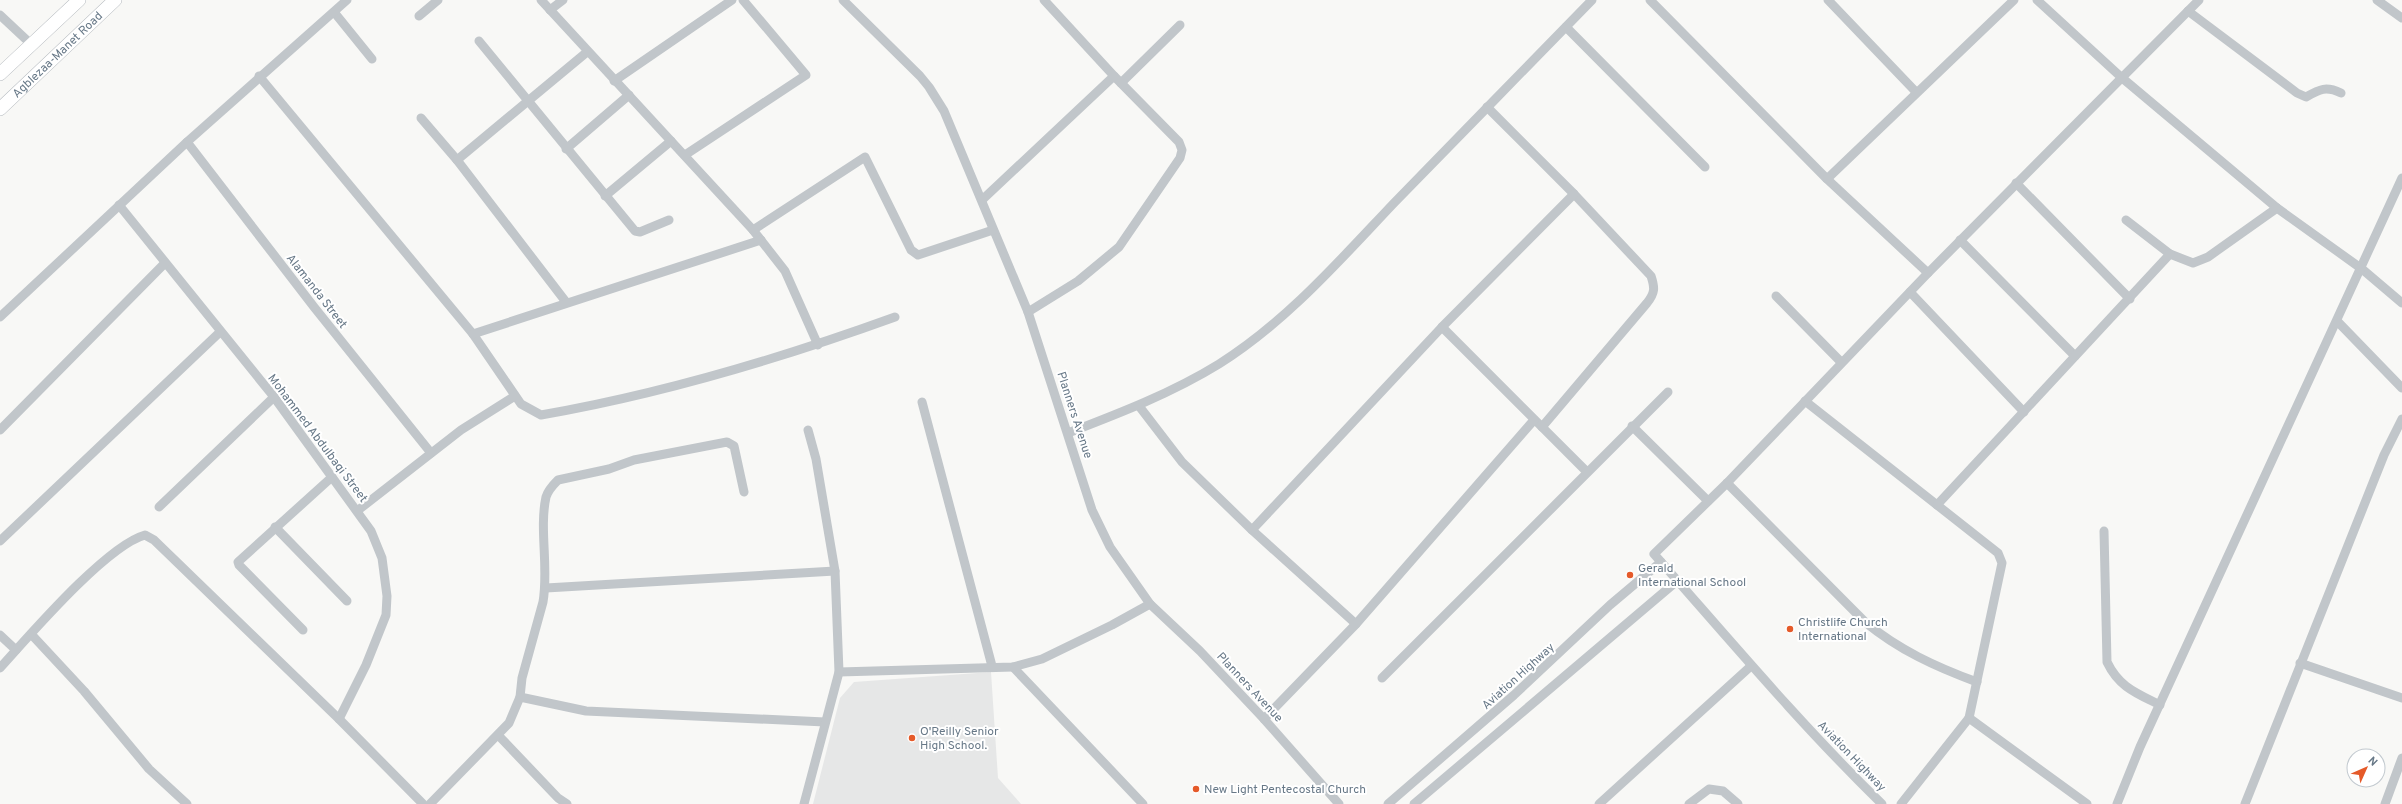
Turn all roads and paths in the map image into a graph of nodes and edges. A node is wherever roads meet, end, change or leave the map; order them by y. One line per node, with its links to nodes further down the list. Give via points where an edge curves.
1 (79, 0): 27 (main road, Agblezaa-Manet Road)
2 (115, 0): 41 (main road, Agblezaa-Manet Road)
3 (347, 0): 20 (street)
4 (438, 0): 22 (street)
5 (541, 0): 18 (street)
6 (564, 0): 18 (street)
7 (732, 0): 34 (street)
8 (743, 0): 46 (street, via 806,75)
9 (843, 0): 55 (street, Planners Avenue, via 929,87 944,111)
10 (1044, 0): 32 (street)
11 (1592, 0): 25 (street)
12 (1650, 0): 50 (street)
13 (1828, 0): 36 (street)
14 (2037, 0): 33 (street)
15 (2199, 0): 19 (street)
16 (2377, 0): 23 (street)
17 (2008, 2): 36 (street)
18 (550, 10): 28 (street)
19 (2188, 11): 33 (street); 37 (street, via 2297,93 2306,97 2320,89 2329,88)
20 (334, 12): 29 (street); 31 (street)
21 (0, 15): 27 (street)
22 (419, 16)
23 (2402, 18)
24 (1180, 25): 35 (street)
25 (1566, 26): 40 (street); 48 (street)
26 (479, 41): 39 (street)
27 (32, 45): 30 (main road, Agblezaa-Manet Road)
28 (587, 52): 34 (street); 39 (street)
29 (372, 59)
30 (0, 74)
31 (259, 76): 44 (street); 79 (street)
32 (1114, 76): 35 (street); 55 (street)
33 (2121, 77): 51 (street); 57 (street)
34 (614, 81): 38 (street)
35 (1121, 84): 73 (street, via 1179,142 1182,150 1180,158 1119,247 1078,281)
36 (1916, 92): 50 (street)
37 (2341, 94)
38 (629, 95): 43 (street); 45 (street)
39 (527, 100): 45 (street); 47 (street)
40 (1487, 107): 52 (street); 89 (street, via 1329,271 1262,333 1219,364)
41 (0, 109)
42 (420, 118): 47 (street)
43 (671, 141): 46 (street); 54 (street)
44 (186, 142): 56 (street); 98 (street, Alamanda Street)
45 (566, 149): 54 (street)
46 (685, 155): 60 (street)
47 (457, 160): 71 (street)
48 (1705, 168)
49 (2402, 178): 53 (street)
50 (1826, 179): 67 (street)
51 (2016, 183): 63 (street); 70 (street)
52 (1574, 194): 77 (street); 94 (street, via 1651,276 1655,287 1647,303)
53 (2399, 194): 66 (street)
54 (604, 196): 58 (street, via 637,232)
55 (982, 200): 61 (street, Planners Avenue)
56 (119, 205): 65 (street, Mohammed Abdulbaqi Street); 74 (street)
57 (2277, 208): 64 (street, via 2208,258 2193,263); 66 (street)
58 (669, 220)
59 (2126, 220): 64 (street)
60 (753, 230): 61 (street, via 865,157 914,254 918,255); 62 (street)
61 (993, 230): 73 (street, Planners Avenue)
62 (761, 240): 71 (street); 80 (street, via 785,271)
63 (1960, 240): 67 (street); 81 (street)
64 (2170, 254): 70 (street)
65 (165, 263): 78 (street, Mohammed Abdulbaqi Street); 95 (street)
66 (2362, 269): 72 (street); 76 (street)
67 (1928, 273): 68 (street)
68 (1910, 292): 82 (street); 90 (street)
69 (1776, 296): 82 (street)
70 (2130, 299): 81 (street)
71 (566, 302): 79 (street)
72 (2402, 303)
73 (1028, 312): 97 (street, Planners Avenue)
74 (0, 317)
75 (895, 317): 80 (street)
76 (2337, 321): 83 (street); 132 (street)
77 (1442, 327): 92 (street); 108 (street)
78 (220, 332): 86 (street, Mohammed Abdulbaqi Street); 110 (street)
79 (473, 334): 85 (street)
80 (818, 345): 85 (street, via 680,386 541,415 526,409)
81 (2075, 356): 90 (street)
82 (1841, 362): 87 (street)
83 (2402, 388)
84 (1668, 392): 93 (street)
85 (515, 396): 98 (street, via 461,430)
86 (274, 397): 100 (street, Mohammed Abdulbaqi Street); 105 (street)
87 (1805, 401): 101 (street); 104 (street)
88 (922, 402): 123 (street)
89 (1139, 406): 97 (street); 108 (street, via 1182,462)
90 (2024, 412): 104 (street)
91 (2402, 419): 122 (street, via 2384,455)
92 (1534, 420): 94 (street); 117 (street)
93 (1632, 426): 99 (street); 103 (street)
94 (1542, 427): 99 (street)
95 (0, 430)
96 (808, 430): 112 (street, via 816,459)
97 (1068, 433): 116 (street, Planners Avenue, via 1092,510 1110,547)
98 (431, 453): 106 (street)
99 (1586, 471): 128 (street)
100 (332, 477): 106 (street, Mohammed Abdulbaqi Street); 107 (street)
101 (1727, 483): 103 (street); 129 (street, via 1883,637 1935,666)
102 (744, 492): 114 (street, via 734,446 727,442 634,460 609,469 558,480 546,497 544,511)
103 (1708, 502): 111 (street, Aviation Highway, via 1654,554)
104 (1937, 505): 129 (street, via 1994,548 2001,558)
105 (159, 507)
106 (357, 511): 134 (street, Mohammed Abdulbaqi Street, via 371,531 382,558 388,596 386,615 366,665)
107 (275, 527): 115 (street); 118 (street, via 238,562)
108 (1252, 530): 117 (street)
109 (2104, 531): 132 (street, via 2107,662 2113,675 2124,686)
110 (0, 541)
111 (1660, 562): 113 (street, Aviation Highway); 146 (street, Aviation Highway, via 1610,604 1566,649 1482,724)
112 (835, 571): 114 (street); 127 (street)
113 (1677, 581): 124 (street, Aviation Highway); 147 (street)
114 (546, 588): 130 (street, via 522,678)
115 (348, 601)
116 (1150, 604): 125 (street, via 1042,659); 135 (street, Planners Avenue, via 1200,651)
117 (1356, 624): 135 (street)
118 (303, 630)
119 (31, 634): 121 (street); 134 (street, via 96,568 126,544 145,535 154,540); 140 (street, via 84,691 149,769)
120 (0, 635): 121 (street)
121 (16, 650): 126 (street)
122 (2300, 663): 131 (street); 155 (street)
123 (992, 666): 125 (street); 127 (street)
124 (1751, 666): 148 (street); 151 (street, Aviation Highway, via 1845,768)
125 (1013, 667): 144 (street)
126 (0, 668)
127 (839, 672): 136 (street)
128 (1382, 678)
129 (1977, 682): 133 (street)
130 (520, 697): 136 (street, via 586,711); 137 (street, via 509,722)
131 (2402, 698)
132 (2160, 705): 154 (street)
133 (1969, 718): 152 (street); 153 (street)
134 (339, 719): 139 (street)
135 (1264, 719): 145 (street, Planners Avenue)
136 (825, 722): 143 (street)
137 (498, 735): 141 (street); 142 (street, via 558,798)
138 (2402, 758): 156 (street)
139 (420, 803)
140 (187, 804)
141 (430, 804)
142 (567, 804)
143 (804, 804)
144 (1143, 804)
145 (1339, 804)
146 (1388, 804)
147 (1414, 804)
148 (1599, 804)
149 (1689, 804): 150 (street, via 1709,789 1723,791)
150 (1738, 804)
151 (1882, 804)
152 (1901, 804)
153 (2087, 804)
154 (2118, 804)
155 (2246, 804)
156 (2385, 804)

